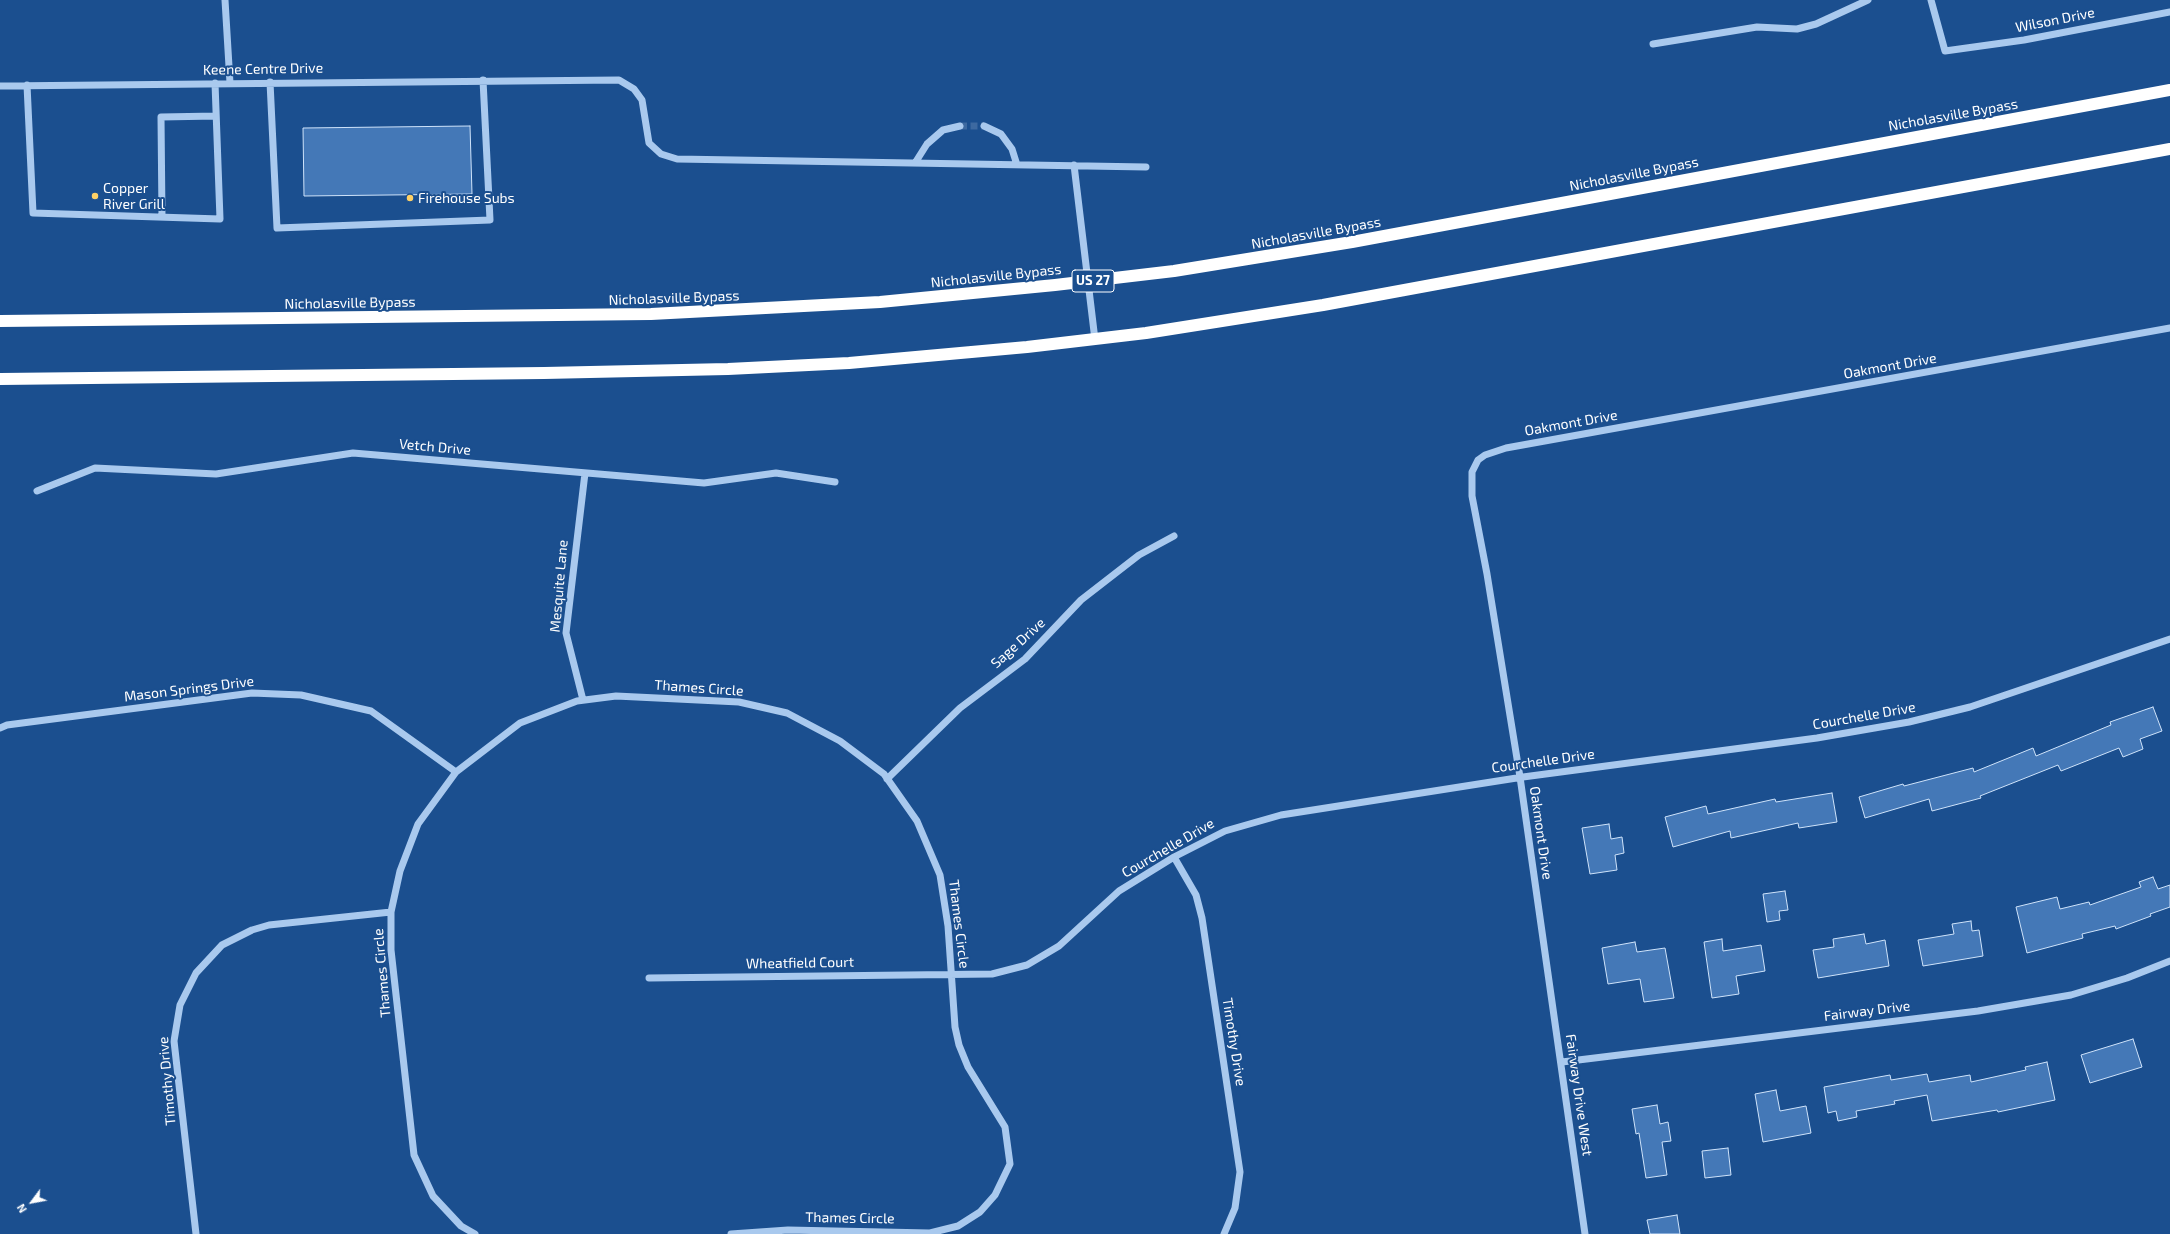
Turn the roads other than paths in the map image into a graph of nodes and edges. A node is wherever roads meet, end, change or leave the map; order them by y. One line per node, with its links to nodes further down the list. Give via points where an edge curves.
1 (225, 0): 9 (street)
2 (1868, 0): 5 (street, via 1816,24 1797,29 1757,26)
3 (1931, 0): 4 (street, Wilson Drive, via 1945,52 2024,40)
4 (2170, 12)
5 (1653, 44)
6 (483, 80): 7 (street, Keene Centre Drive); 7 (street, via 490,220 277,228); 17 (street, Keene Centre Drive, via 619,80 634,89 642,100 649,143 661,154 677,159)
7 (270, 82): 9 (street, Keene Centre Drive)
8 (215, 83): 9 (street, Keene Centre Drive); 10 (street, Keene Centre Drive); 13 (street)
9 (230, 83)
10 (27, 85): 11 (street, Keene Centre Drive); 21 (street, via 34,213)
11 (0, 86)
12 (2170, 90): 22 (highway, Nicholasville Bypass / US 27, via 1359,241 1227,263)
13 (216, 116): 21 (street, via 161,117); 21 (street, via 220,218)
14 (960, 126): 17 (street, via 943,130 927,144)
15 (984, 126): 18 (street, via 1002,134 1012,149)
16 (2170, 149): 25 (highway, via 1330,304)
17 (915, 163): 18 (street, Keene Centre Drive)
18 (1017, 164): 19 (street, Keene Centre Drive)
19 (1074, 165): 20 (street, Keene Centre Drive); 22 (street)
20 (1146, 167)
21 (162, 217)
22 (1086, 282): 23 (highway, Nicholasville Bypass / US 27, via 880,302 707,312); 25 (street)
23 (0, 321)
24 (2170, 328): 35 (street, Oakmont Drive, via 1522,446 1485,455 1478,460 1472,472 1472,496)
25 (1095, 340): 26 (highway, via 894,359 728,369)
26 (0, 379)
27 (585, 473): 28 (street, Vetch Drive, via 704,483 776,473); 29 (street, Vetch Drive, via 353,454 216,474 95,468); 32 (street, Mesquite Lane, via 566,633)
28 (834, 482)
29 (38, 491)
30 (1174, 536): 36 (street, Sage Drive, via 1139,555 1081,600 1024,659 960,708)
31 (2170, 639): 35 (street, Courchelle Drive, via 1970,707 1909,722 1817,738)
32 (583, 700): 34 (street, Thames Circle, via 520,723); 36 (street, Thames Circle, via 616,696 739,702 787,713 840,741 884,774)
33 (0, 728): 34 (street, Mason Springs Drive, via 252,693 301,695 371,712)
34 (456, 772): 38 (street, Thames Circle, via 418,824 400,871)
35 (1520, 777): 37 (street, Courchelle Drive, via 1280,815 1225,831); 39 (street, Oakmont Drive)
36 (887, 779): 41 (street, Thames Circle, via 917,822 940,875)
37 (1174, 857): 41 (street, Courchelle Drive, via 1119,892 1059,946 1026,965 992,974); 47 (street, Timothy Drive, via 1196,896 1202,918 1240,1172 1235,1208)
38 (391, 912): 44 (street, Timothy Drive, via 269,925 252,930 222,945 196,973 180,1006 174,1041); 45 (street, Thames Circle, via 391,950 414,1155 433,1196 461,1226)
39 (1546, 960): 43 (street, Fairway Drive West)
40 (2170, 961): 43 (street, Fairway Drive, via 2127,978 2071,995 1978,1011)
41 (952, 974): 42 (street, Wheatfield Court); 46 (street, Thames Circle, via 955,1027 959,1045 968,1068 1005,1127 1010,1164 996,1195 980,1212 958,1226 930,1233 788,1230)
42 (649, 978)
43 (1562, 1062): 48 (street, Fairway Drive West)
44 (196, 1234)
45 (475, 1234)
46 (731, 1234)
47 (1224, 1234)
48 (1585, 1234)

